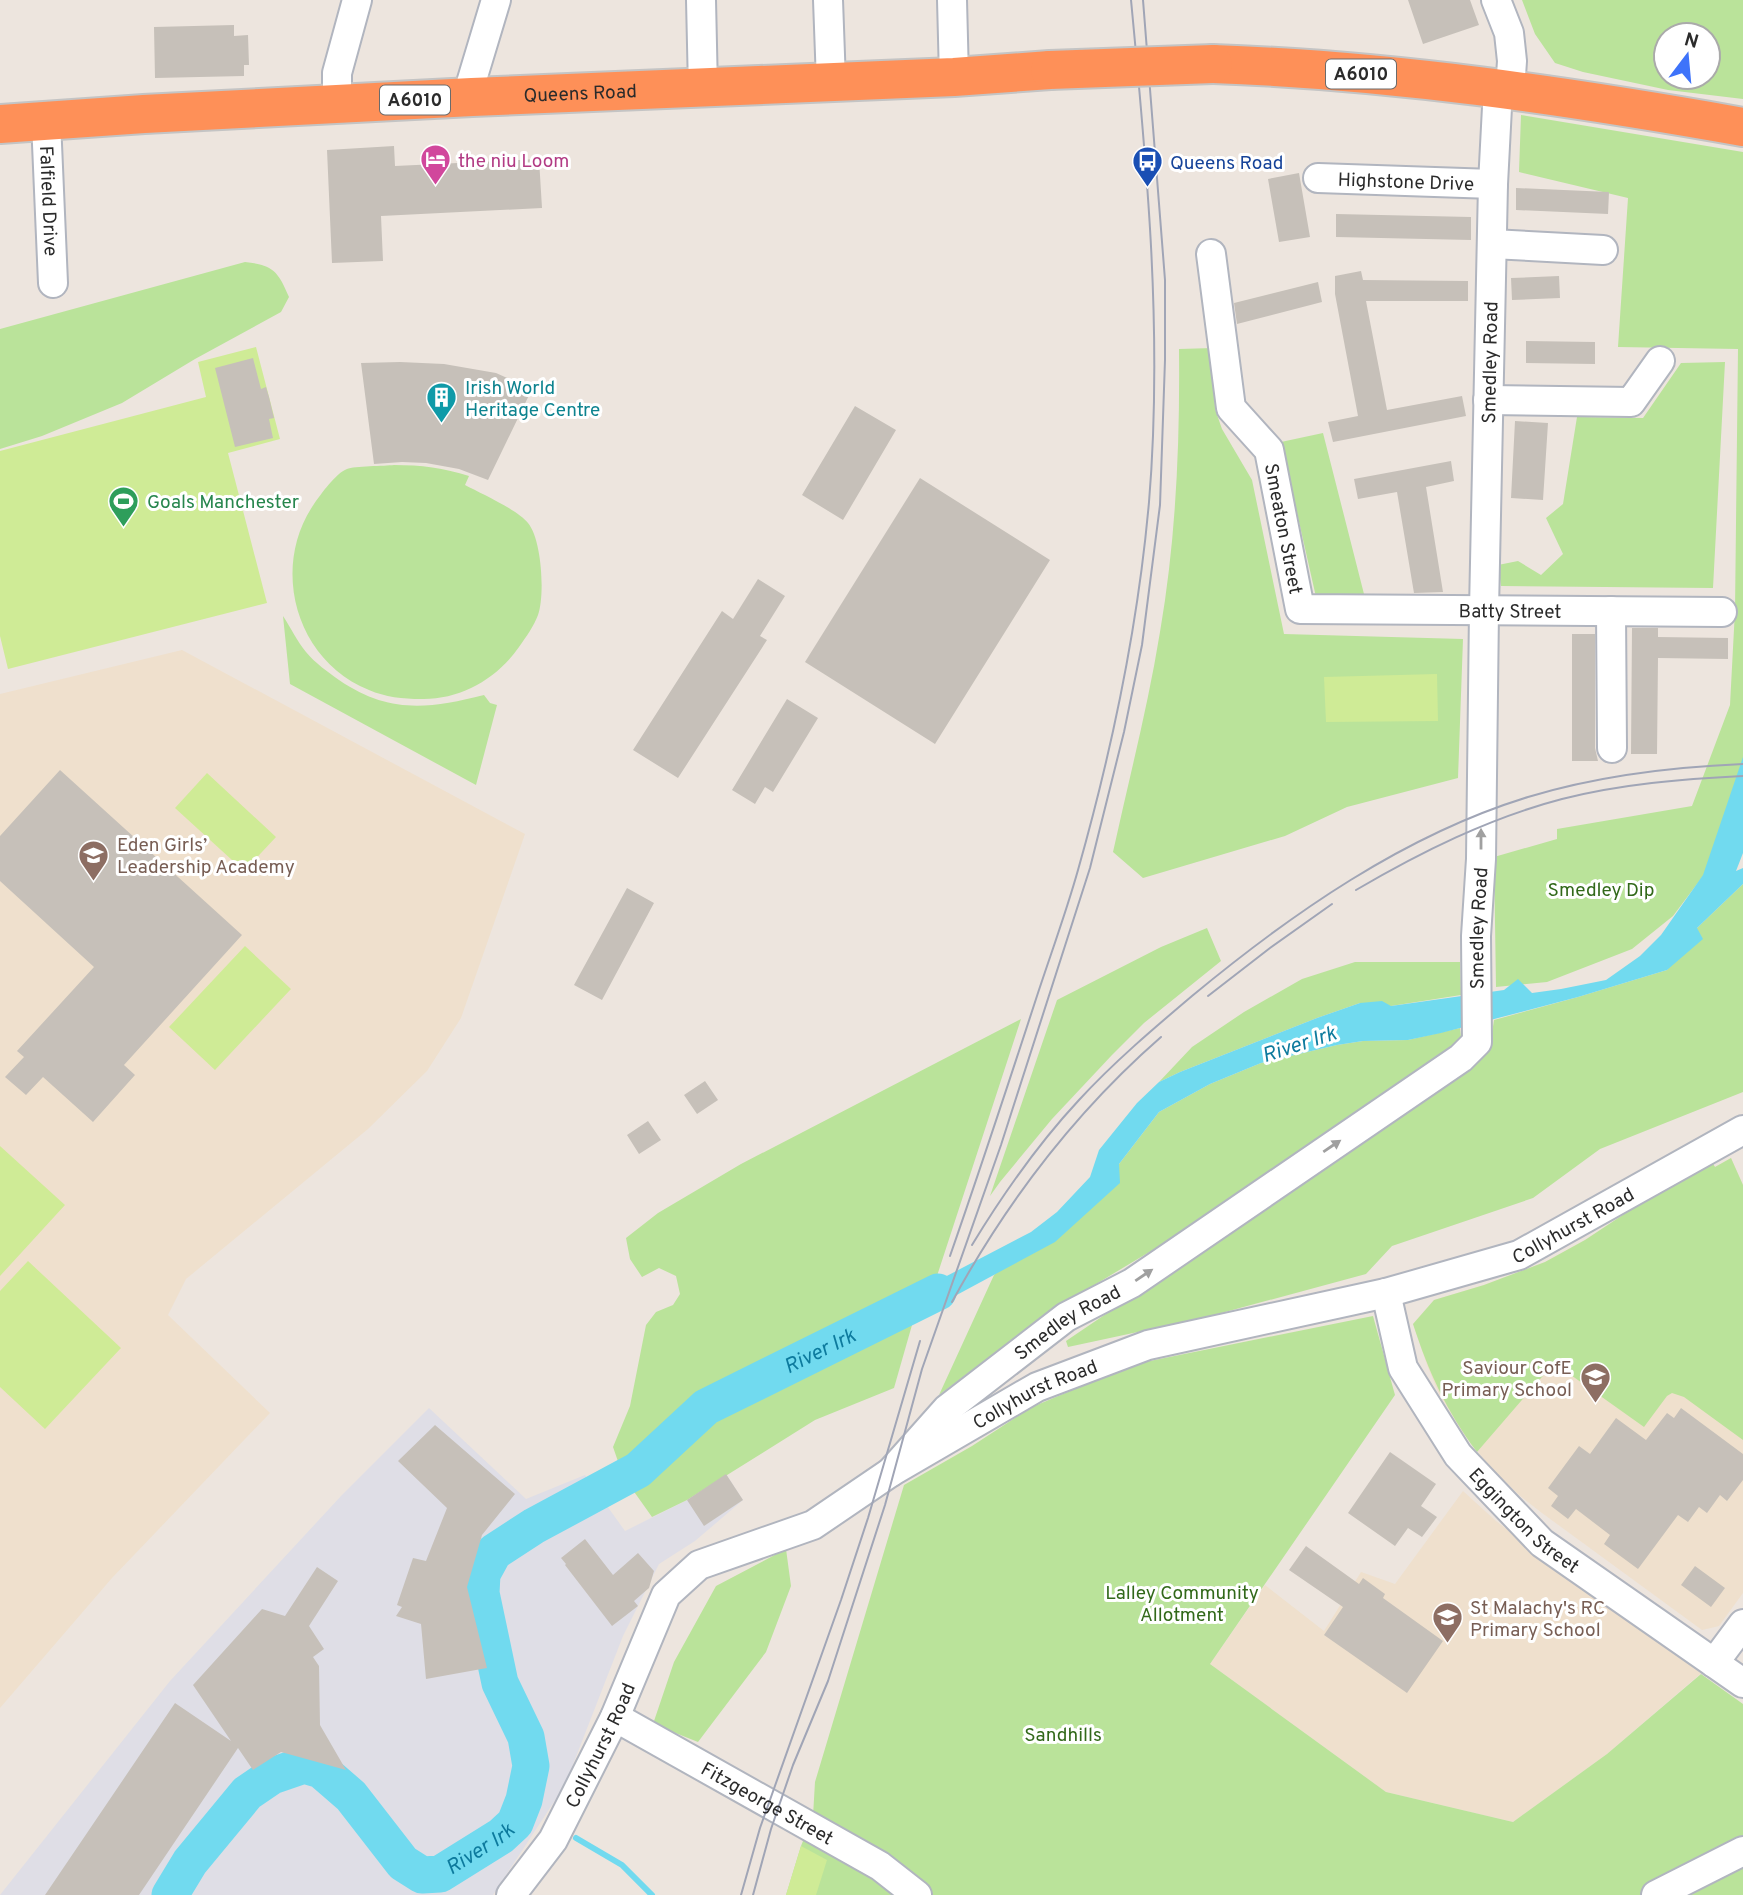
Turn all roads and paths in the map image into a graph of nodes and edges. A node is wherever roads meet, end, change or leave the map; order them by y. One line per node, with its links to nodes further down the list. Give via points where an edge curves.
1 (357, 0): 12 (street, via 337,74)
2 (496, 0): 11 (street, via 471,83)
3 (701, 0): 9 (street)
4 (828, 0): 8 (street)
5 (952, 0): 7 (street)
6 (1496, 0): 10 (street, Smedley Road, via 1509,33 1512,61)
7 (954, 77): 8 (highway, Queens Road / A6010); 10 (highway, Queens Road / A6010, bridge, via 1213,64)
8 (831, 82): 9 (highway, Queens Road / A6010)
9 (703, 89): 11 (highway, Queens Road / A6010)
10 (1504, 89): 15 (highway, Queens Road / A6010); 17 (street, Smedley Road)
11 (472, 97): 12 (highway, Queens Road / A6010)
12 (337, 105): 13 (highway, Queens Road / A6010)
13 (46, 121): 14 (highway, Queens Road / A6010); 21 (street, Falfield Drive)
14 (0, 124)
15 (1742, 126)
16 (1318, 178): 17 (street, Highstone Drive)
17 (1493, 184): 18 (street, Smedley Road)
18 (1492, 244): 19 (street); 23 (street, Smedley Road)
19 (1602, 250)
20 (1211, 254): 24 (street, Smeaton Street, via 1231,408 1269,450)
21 (53, 282)
22 (1660, 361): 23 (street, via 1631,402)
23 (1488, 400): 25 (street, Smedley Road)
24 (1300, 609): 25 (street, Batty Street)
25 (1484, 611): 26 (street, Batty Street); 31 (street, Smedley Road, one-way to 25, via 947,1409 1066,1317 1132,1283 1461,1058 1477,1042)
26 (1611, 611): 27 (street, Batty Street); 28 (street)
27 (1722, 612)
28 (1612, 748)
29 (1743, 1130): 30 (street, Collyhurst Road, via 1519,1255)
30 (1386, 1293): 31 (street, Collyhurst Road, via 1147,1345 1037,1387); 33 (street, Eggington Street, via 1403,1368 1458,1455 1542,1543)
31 (891, 1472): 35 (street, Collyhurst Road, via 813,1525 699,1565 666,1595)
32 (1743, 1624): 33 (street)
33 (1714, 1663): 34 (street, Eggington Street)
34 (1743, 1682)
35 (615, 1717): 37 (street, Collyhurst Road, via 553,1840); 38 (street, Fitzgeorge Street, via 880,1866)
36 (1743, 1851): 39 (street)
37 (510, 1895)
38 (918, 1895)
39 (1656, 1895)

